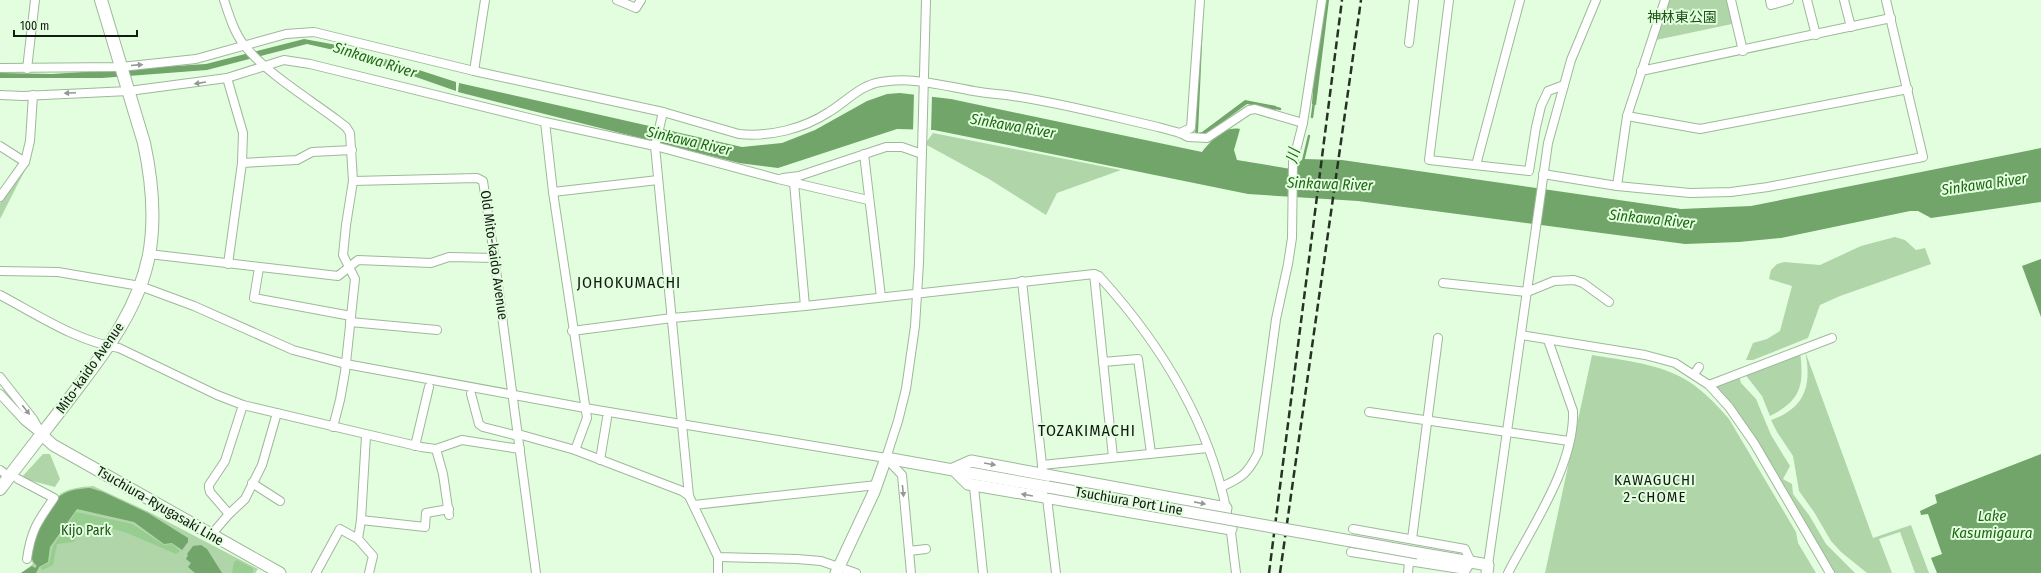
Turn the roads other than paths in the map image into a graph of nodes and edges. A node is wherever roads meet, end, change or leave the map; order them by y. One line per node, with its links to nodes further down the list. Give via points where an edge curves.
1 (35, 0): 30 (street)
2 (101, 0): 29 (highway, Mito-kaido Avenue)
3 (224, 0): 25 (street, via 238,35)
4 (485, 0): 31 (street)
5 (617, 0): 6 (street, via 636,8)
6 (641, 0)
7 (926, 0): 35 (street)
8 (1200, 0): 44 (street, via 1191,128)
9 (1322, 0): 43 (street)
10 (1414, 0): 24 (street)
11 (1449, 0): 52 (street, via 1429,160)
12 (1520, 0): 52 (street)
13 (1596, 0): 34 (street, via 1581,33)
14 (1665, 0): 32 (street)
15 (1731, 0): 26 (street)
16 (1770, 0): 17 (street, via 1771,5)
17 (1789, 0)
18 (1807, 0): 23 (street)
19 (1844, 0): 22 (street)
20 (1886, 0): 21 (street)
21 (1890, 18): 22 (street); 36 (street)
22 (1851, 27): 23 (street)
23 (1816, 35): 26 (street)
24 (1409, 43)
25 (246, 47): 27 (street); 29 (street, one-way to 25, via 196,59); 31 (street, via 286,34 314,32)
26 (1743, 51): 32 (street)
27 (262, 64): 33 (street); 42 (street, via 284,60 310,64); 47 (street, via 346,127 350,133)
28 (0, 68): 30 (street)
29 (122, 68): 30 (street); 37 (highway, Mito-kaido Avenue)
30 (28, 69)
31 (474, 71): 40 (street)
32 (1642, 71): 41 (street)
33 (227, 78): 37 (street, one-way to 37); 51 (street, via 243,133)
34 (1564, 85): 52 (street, via 1548,91 1541,106 1529,171); 53 (street, via 1548,143)
35 (924, 86): 40 (street, via 890,80 879,82 851,95 829,113 814,120 764,135 739,134); 44 (street, via 1013,95); 49 (street)
36 (1908, 88): 41 (street, via 1700,129); 58 (street, via 1923,157 1731,192 1690,193)
37 (128, 89): 39 (street, one-way to 39); 62 (highway, Mito-kaido Avenue, via 144,143 152,184)
38 (0, 94): 39 (street)
39 (33, 95): 50 (street, via 30,141)
40 (663, 112): 46 (street)
41 (1627, 116): 58 (street)
42 (545, 122): 46 (street); 59 (street)
43 (1303, 123): 44 (street, via 1255,109 1249,110 1207,138 1188,137); 125 (street, via 1293,162 1292,238 1276,319 1258,453 1243,477)
44 (1180, 133)
45 (0, 146): 50 (street)
46 (655, 146): 54 (street); 55 (street)
47 (352, 150): 51 (street, via 312,152 297,160); 56 (street)
48 (864, 154): 49 (street, via 896,146); 54 (street, via 798,176); 61 (street)
49 (922, 154): 73 (street)
50 (25, 162): 60 (street)
51 (242, 163): 64 (street)
52 (1476, 165)
53 (1543, 178): 58 (street); 72 (street)
54 (778, 179): 57 (street)
55 (658, 180): 59 (street); 78 (street)
56 (353, 181): 63 (street, Old Mito-kaido Avenue, via 480,179 484,184); 66 (street, via 343,255)
57 (794, 183): 61 (street); 77 (street)
58 (1617, 186)
59 (553, 192): 81 (street)
60 (0, 197)
61 (868, 200): 75 (street)
62 (149, 254): 64 (street); 71 (highway, Mito-kaido Avenue)
63 (495, 258): 66 (street, via 449,257 431,263 358,260); 96 (street, Old Mito-kaido Avenue)
64 (228, 264): 65 (street)
65 (259, 268): 66 (street, via 338,276); 79 (street, via 254,298)
66 (349, 268): 79 (street, via 355,279)
67 (0, 271): 71 (street, via 58,272)
68 (1094, 274): 69 (street); 87 (street); 111 (street, via 1099,276 1130,310 1161,354 1187,398)
69 (1022, 281): 73 (street); 120 (street)
70 (1443, 282): 72 (street)
71 (140, 286): 86 (highway, Mito-kaido Avenue, via 129,312); 88 (street, via 194,306 293,350)
72 (1527, 292): 76 (street, via 1554,281 1574,280 1583,283); 82 (street)
73 (918, 293): 75 (street); 117 (street, via 907,383)
74 (0, 295): 86 (street, via 54,324)
75 (881, 298): 77 (street)
76 (1609, 302)
77 (805, 306): 78 (street)
78 (672, 318): 81 (street); 103 (street)
79 (350, 319): 80 (street); 88 (street)
80 (437, 330)
81 (572, 331): 98 (street)
82 (1521, 335): 85 (street); 105 (street)
83 (1438, 338): 102 (street)
84 (1832, 338): 92 (street)
85 (1548, 340): 90 (street, via 1645,355 1675,362); 109 (street, via 1573,411 1574,422)
86 (109, 346): 97 (street, via 119,348); 106 (highway, Mito-kaido Avenue)
87 (1103, 362): 115 (street, via 1138,359); 116 (street)
88 (346, 364): 96 (street); 104 (street)
89 (1699, 367): 90 (street)
90 (1694, 374): 92 (street)
91 (0, 377): 106 (street, one-way to 106, via 33,419)
92 (1709, 385): 160 (street, via 1730,407 1754,443)
93 (429, 387): 110 (street)
94 (0, 394): 106 (street, via 24,422)
95 (471, 394): 107 (street, via 479,424)
96 (513, 394): 98 (street); 107 (street, Old Mito-kaido Avenue)
97 (243, 405): 100 (street); 132 (street, via 225,461 209,485 210,492)
98 (585, 408): 103 (street); 114 (street, via 587,418)
99 (1369, 412): 102 (street)
100 (277, 413): 104 (street); 122 (street, via 265,459)
101 (607, 418): 118 (street)
102 (1426, 421): 105 (street); 138 (street)
103 (681, 423): 117 (street); 127 (street)
104 (333, 427): 108 (street)
105 (1507, 431): 109 (street); 146 (street)
106 (42, 435): 126 (highway, Mito-kaido Avenue); 136 (main road, Tsuchiura-Ryugasaki Line, via 53,445)
107 (518, 435): 113 (street, Old Mito-kaido Avenue); 114 (street)
108 (366, 436): 110 (street); 133 (street)
109 (1569, 441): 159 (street, via 1558,478)
110 (415, 446): 112 (street)
111 (1208, 448): 115 (street); 125 (street)
112 (436, 449): 113 (street, via 462,440); 133 (street, via 449,512 426,513 425,526)
113 (520, 449): 151 (street, Old Mito-kaido Avenue)
114 (575, 450): 118 (street)
115 (1151, 453): 116 (street)
116 (1113, 457): 120 (street)
117 (886, 458): 119 (main road, Tsuchiura Port Line); 123 (main road); 140 (street, one-way to 140, via 902,476)
118 (600, 460): 127 (street, via 682,491)
119 (953, 469): 120 (main road, one-way to 120, via 971,461); 128 (main road, one-way to 119, via 968,484); 145 (main road, Tsuchiura Port Line, bridge)
120 (1043, 469): 131 (main road, one-way to 131)
121 (18, 479): 143 (street, via 54,498 36,524)
122 (252, 483): 129 (street); 132 (street, via 245,500)
123 (877, 485): 130 (street); 147 (main road)
124 (974, 487): 155 (street)
125 (1221, 487): 131 (street)
126 (0, 489)
127 (689, 496): 130 (street)
128 (1047, 498): 134 (main road); 156 (street)
129 (280, 501)
130 (694, 505): 142 (street)
131 (1226, 508): 134 (street)
132 (229, 514): 136 (street)
133 (361, 520): 137 (street)
134 (1231, 529): 157 (street)
135 (1353, 529): 138 (street)
136 (211, 534): 148 (main road, Tsuchiura-Ryugasaki Line)
137 (358, 539): 149 (street, via 340,529); 150 (street, via 373,556)
138 (1412, 540): 145 (street, via 1465,549)
139 (926, 549): 140 (street)
140 (909, 551): 154 (street)
141 (1351, 552): 144 (street)
142 (718, 557): 147 (street, via 797,558 828,562); 152 (street)
143 (27, 559)
144 (1410, 562): 145 (street, via 1466,570); 158 (street)
145 (1472, 562): 146 (main road, Tsuchiura Port Line)
146 (1487, 569)
147 (837, 570): 153 (street)
148 (280, 573)
149 (316, 573)
150 (369, 573)
151 (536, 573)
152 (718, 573)
153 (856, 573)
154 (911, 573)
155 (983, 573)
156 (1056, 573)
157 (1236, 573)
158 (1408, 573)
159 (1508, 573)
160 (1830, 573)

